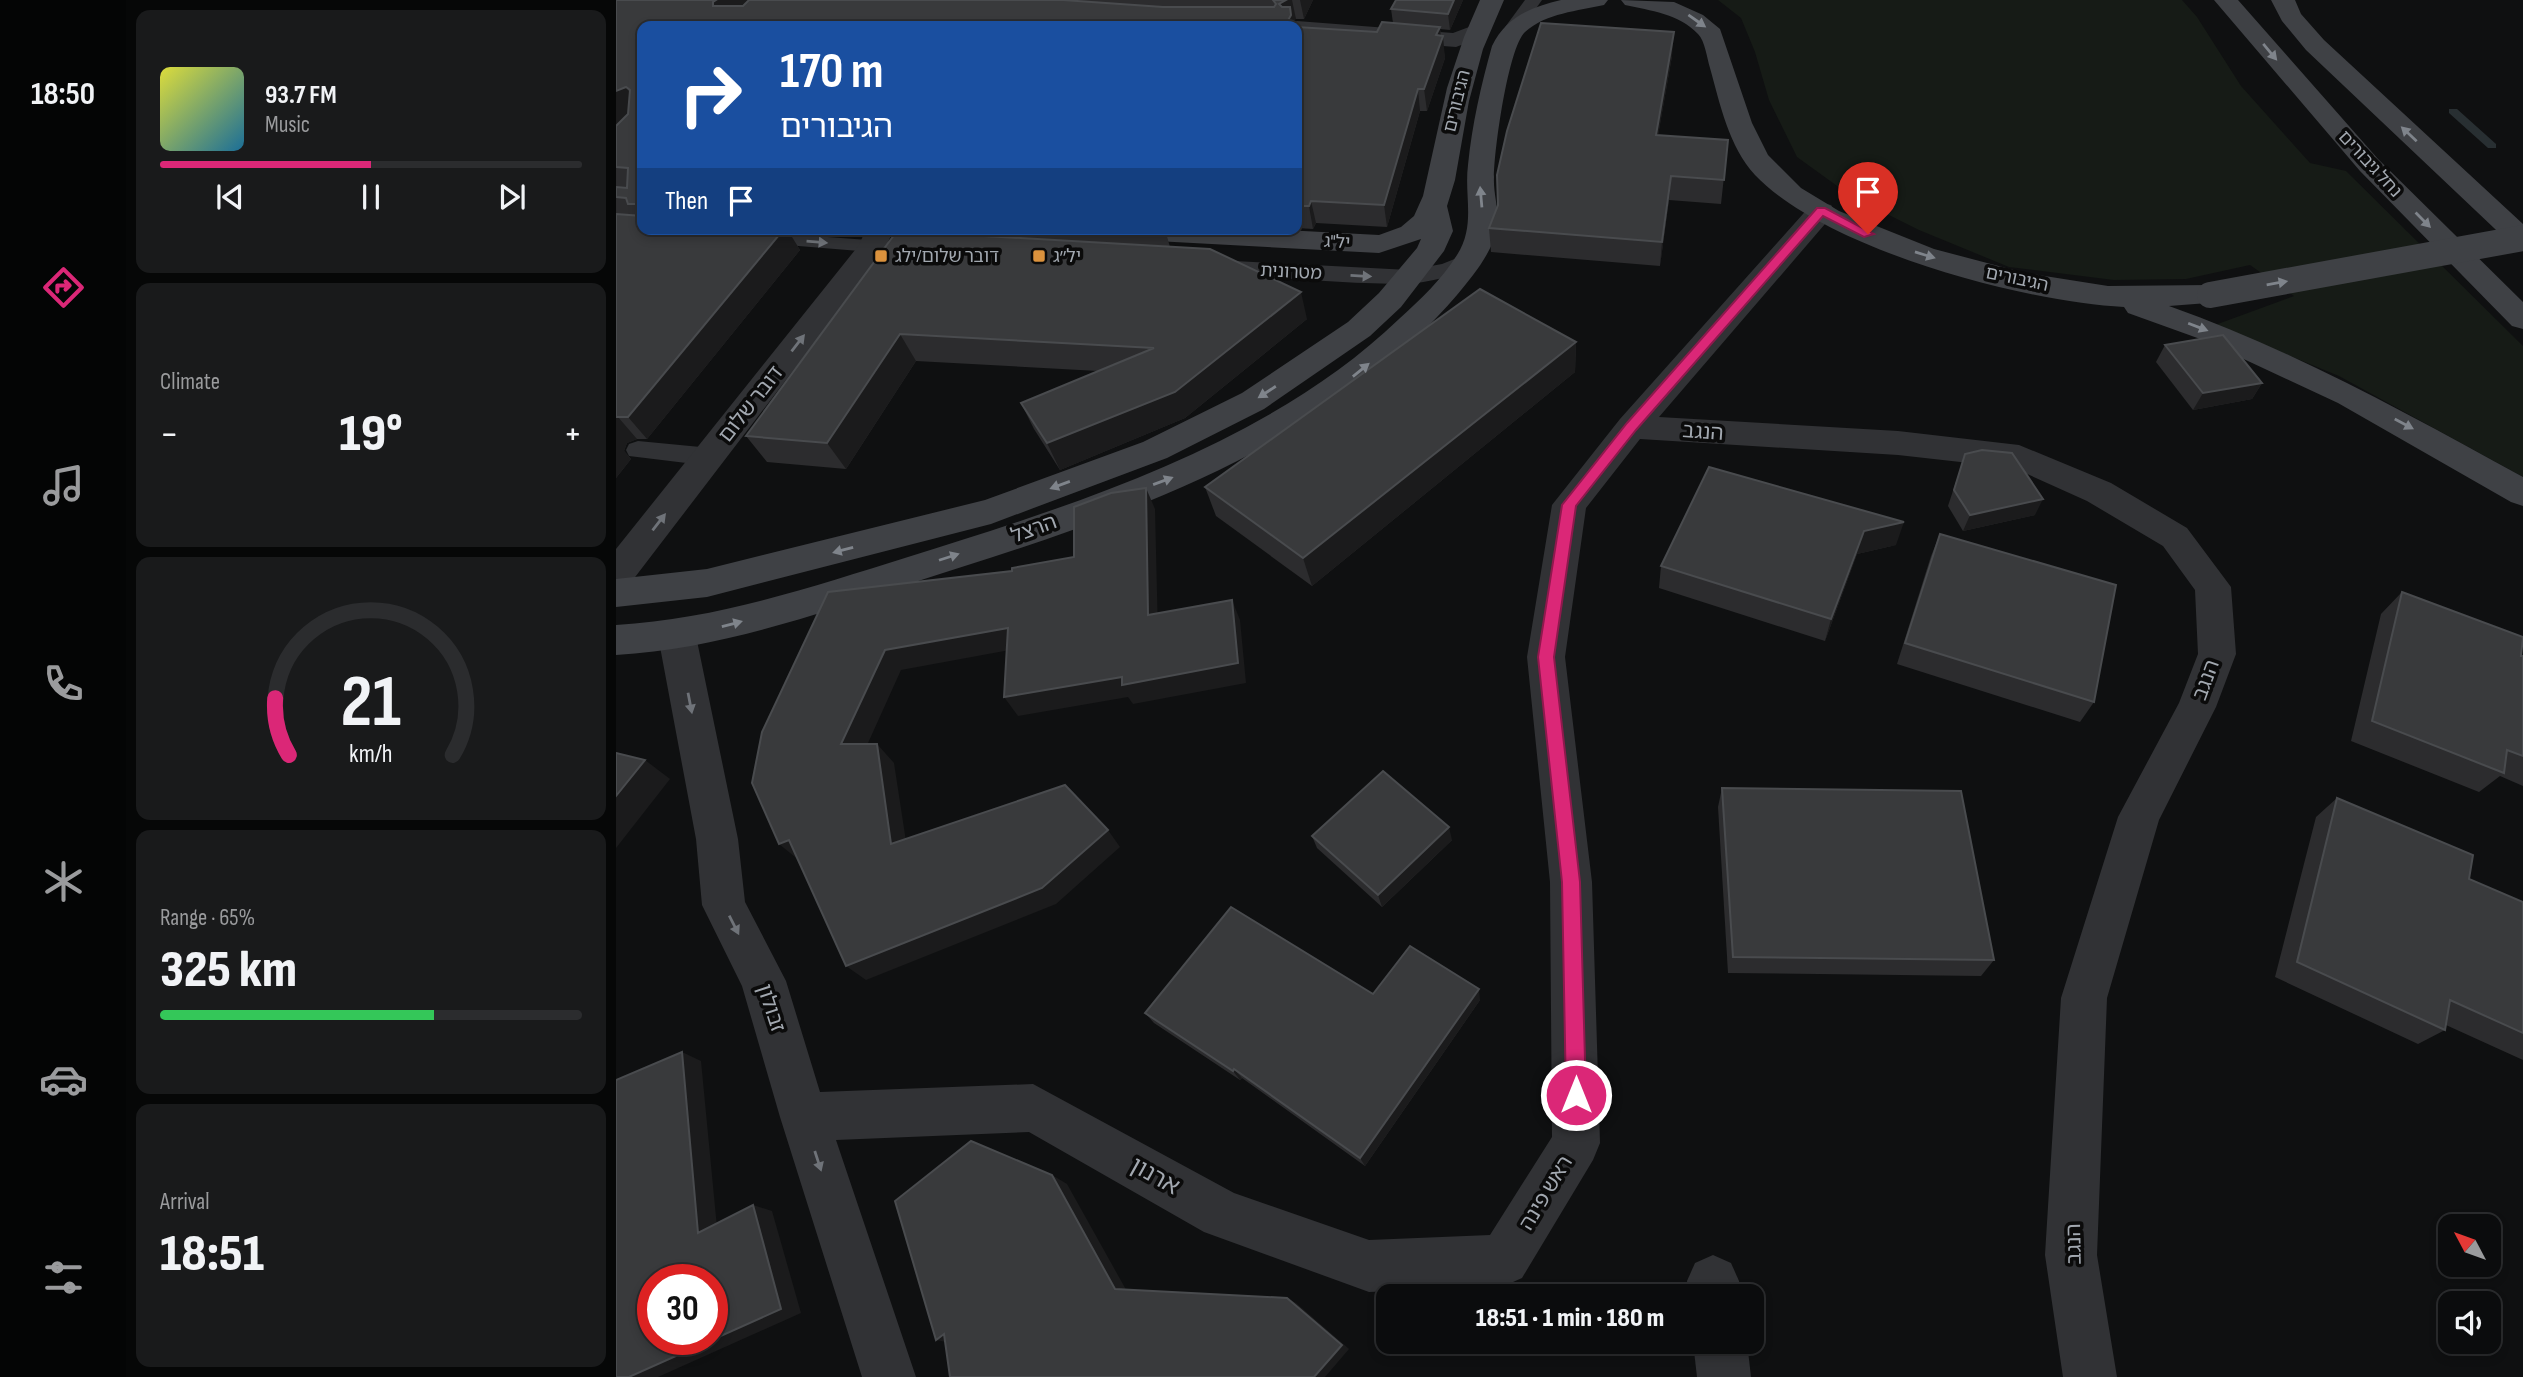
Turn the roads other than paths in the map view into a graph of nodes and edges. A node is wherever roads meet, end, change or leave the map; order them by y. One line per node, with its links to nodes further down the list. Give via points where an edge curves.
1 (1492, 0): 8 (street, הגיבורים)
2 (1534, 0): 9 (lane)
3 (1596, 0): 9 (street, via 1550,11)
4 (1633, 0): 11 (street, הגיבורים, one-way to 11, via 1668,6 1712,34 1742,128 1762,168)
5 (2226, 0): 21 (street, נחל גיבורים, one-way to 21, via 2369,165)
6 (2283, 0): 15 (street, one-way to 6, via 2315,45 2290,16)
7 (1302, 29): 8 (street, via 1456,40)
8 (1477, 30): 10 (street, הגיבורים, via 1456,101)
9 (1509, 34): 17 (street, הגיבורים, one-way to 9, via 1483,231 1479,178)
10 (1434, 207): 12 (street, יל"ג, via 1418,229 1379,244); 19 (street, הרצל, via 1439,231)
11 (1821, 211): 20 (street, הגיבורים, one-way to 20, via 1908,250 1990,275); 22 (street, ראש פינה)
12 (1212, 235)
13 (734, 236): 14 (lane, one-way to 14)
14 (877, 238): 16 (lane); 24 (street, דובר שלום, one-way to 14)
15 (2523, 239): 20 (street, הגיבורים, one-way to 15, bridge, via 2210,295)
16 (918, 249)
17 (1467, 261): 19 (lane, מטרונית, via 1426,276); 28 (street, הרצל, one-way to 17, via 738,623 996,542 1178,475 1278,426 1325,397 1401,335)
18 (1191, 266): 19 (lane, מטרונית, one-way to 19)
19 (1409, 277): 27 (street, הרצל, one-way to 27, via 1359,329 1313,362 1253,401 1155,450 980,514 707,583)
20 (2111, 296): 25 (street, one-way to 25, via 2214,333 2349,395)
21 (2523, 319)
22 (1632, 427): 31 (street, ראש פינה, via 1569,505 1546,657 1571,882 1576,1143); 35 (street, הנגב, via 1898,443 2019,457 2099,492 2175,537 2213,587 2217,654 2197,706 2139,817 2084,998 2071,1255)
23 (638, 450): 24 (lane)
24 (711, 457): 26 (street, דובר שלום, one-way to 24)
25 (2523, 493)
26 (616, 575)
27 (616, 593)
28 (677, 636): 29 (street, הרצל); 30 (street, זבולון, one-way to 30, via 717,839 724,905 763,981)
29 (616, 640)
30 (804, 1117): 31 (street, ארנון, via 1033,1108 1222,1214 1369,1266); 33 (street, זבולון, one-way to 33)
31 (1504, 1260)
32 (1721, 1354): 34 (street)
33 (889, 1377)
34 (1724, 1377)
35 (2091, 1377)

